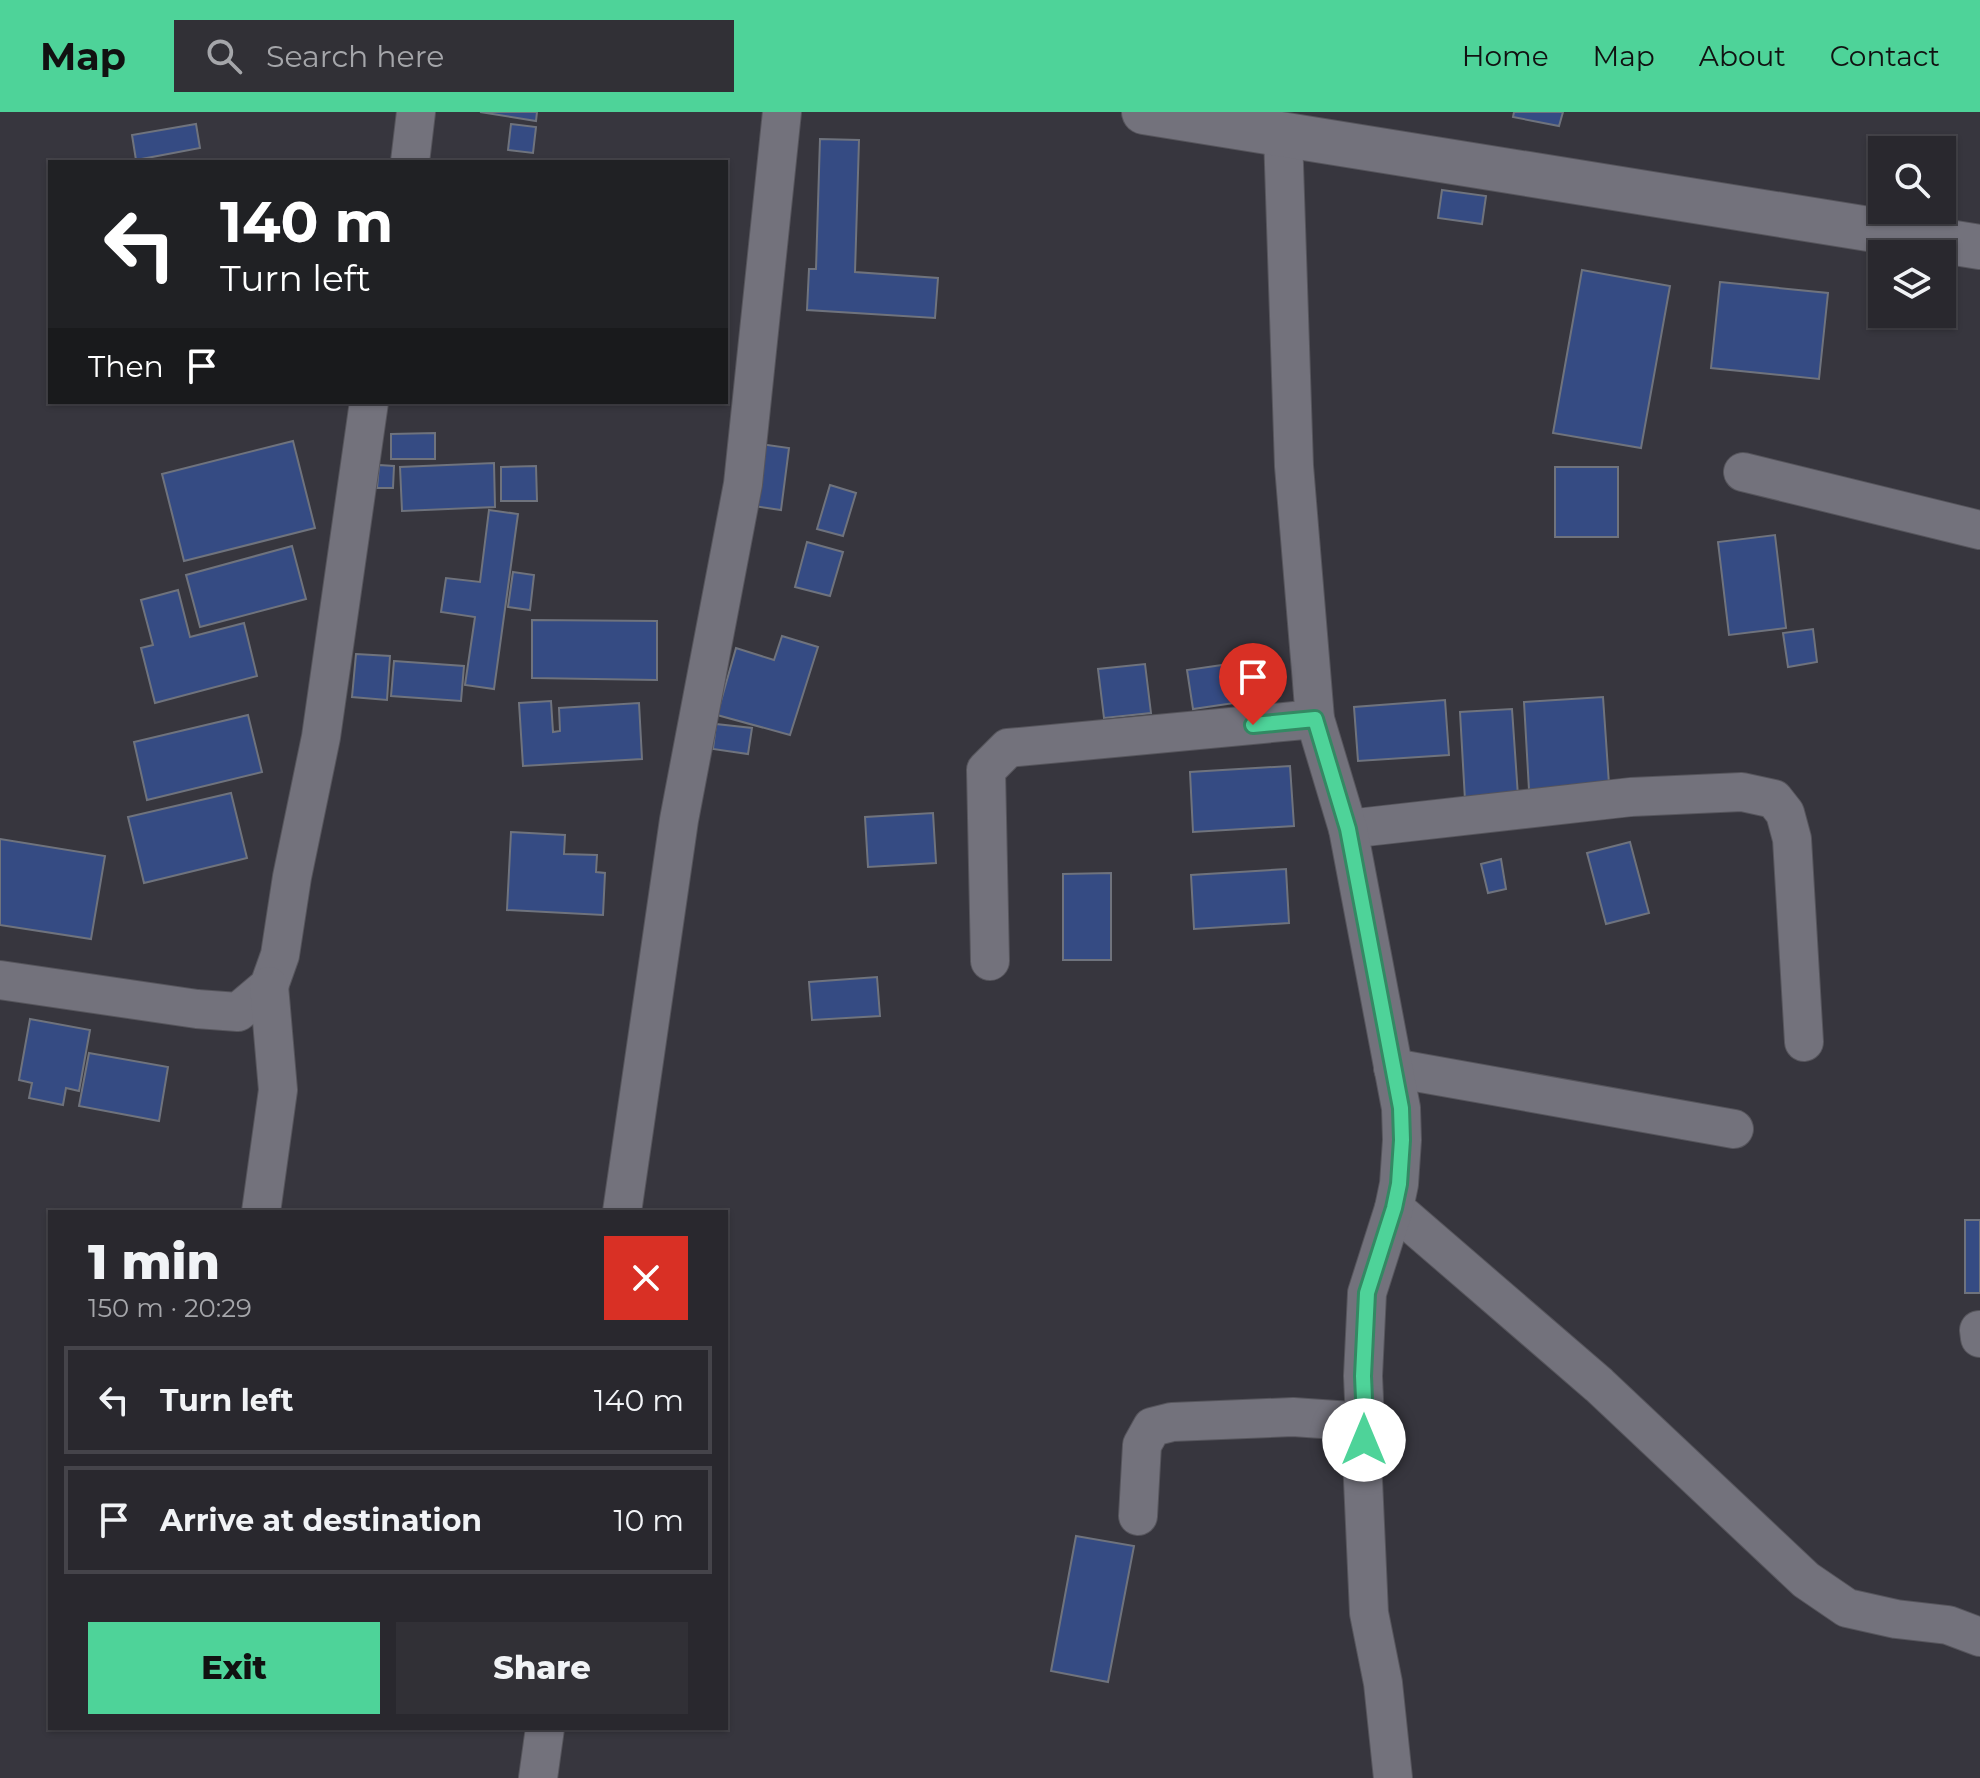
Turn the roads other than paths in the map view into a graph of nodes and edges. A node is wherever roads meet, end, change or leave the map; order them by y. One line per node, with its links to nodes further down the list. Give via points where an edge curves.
1 (416, 112): 5 (street)
2 (782, 112): 20 (street, via 743,484 679,820)
3 (1144, 112): 4 (street)
4 (1283, 135): 6 (street); 10 (street, via 1294,466)
5 (410, 160)
6 (1980, 247)
7 (369, 404): 14 (street, via 321,737 280,955)
8 (1743, 472): 9 (street)
9 (1980, 530)
10 (1315, 719): 11 (street); 12 (street, via 1008,748 986,770)
11 (1348, 829): 15 (street, via 1631,797 1742,792 1774,799 1785,813 1792,839); 16 (street)
12 (990, 961)
13 (0, 980): 14 (street, via 238,1012)
14 (269, 986): 19 (street, via 278,1090)
15 (1804, 1042)
16 (1393, 1068): 17 (street); 18 (street, via 1402,1140)
17 (1734, 1129)
18 (1394, 1208): 23 (street, via 1367,1293); 25 (street, via 1599,1385 1806,1580 1847,1608 1948,1625)
19 (261, 1210)
20 (622, 1210)
21 (1979, 1330): 22 (street)
22 (1980, 1338)
23 (1365, 1422): 24 (street, via 1293,1417 1152,1427 1142,1445); 28 (street, via 1369,1613)
24 (1138, 1516)
25 (1980, 1637)
26 (545, 1730): 27 (street)
27 (538, 1778)
28 (1393, 1778)

